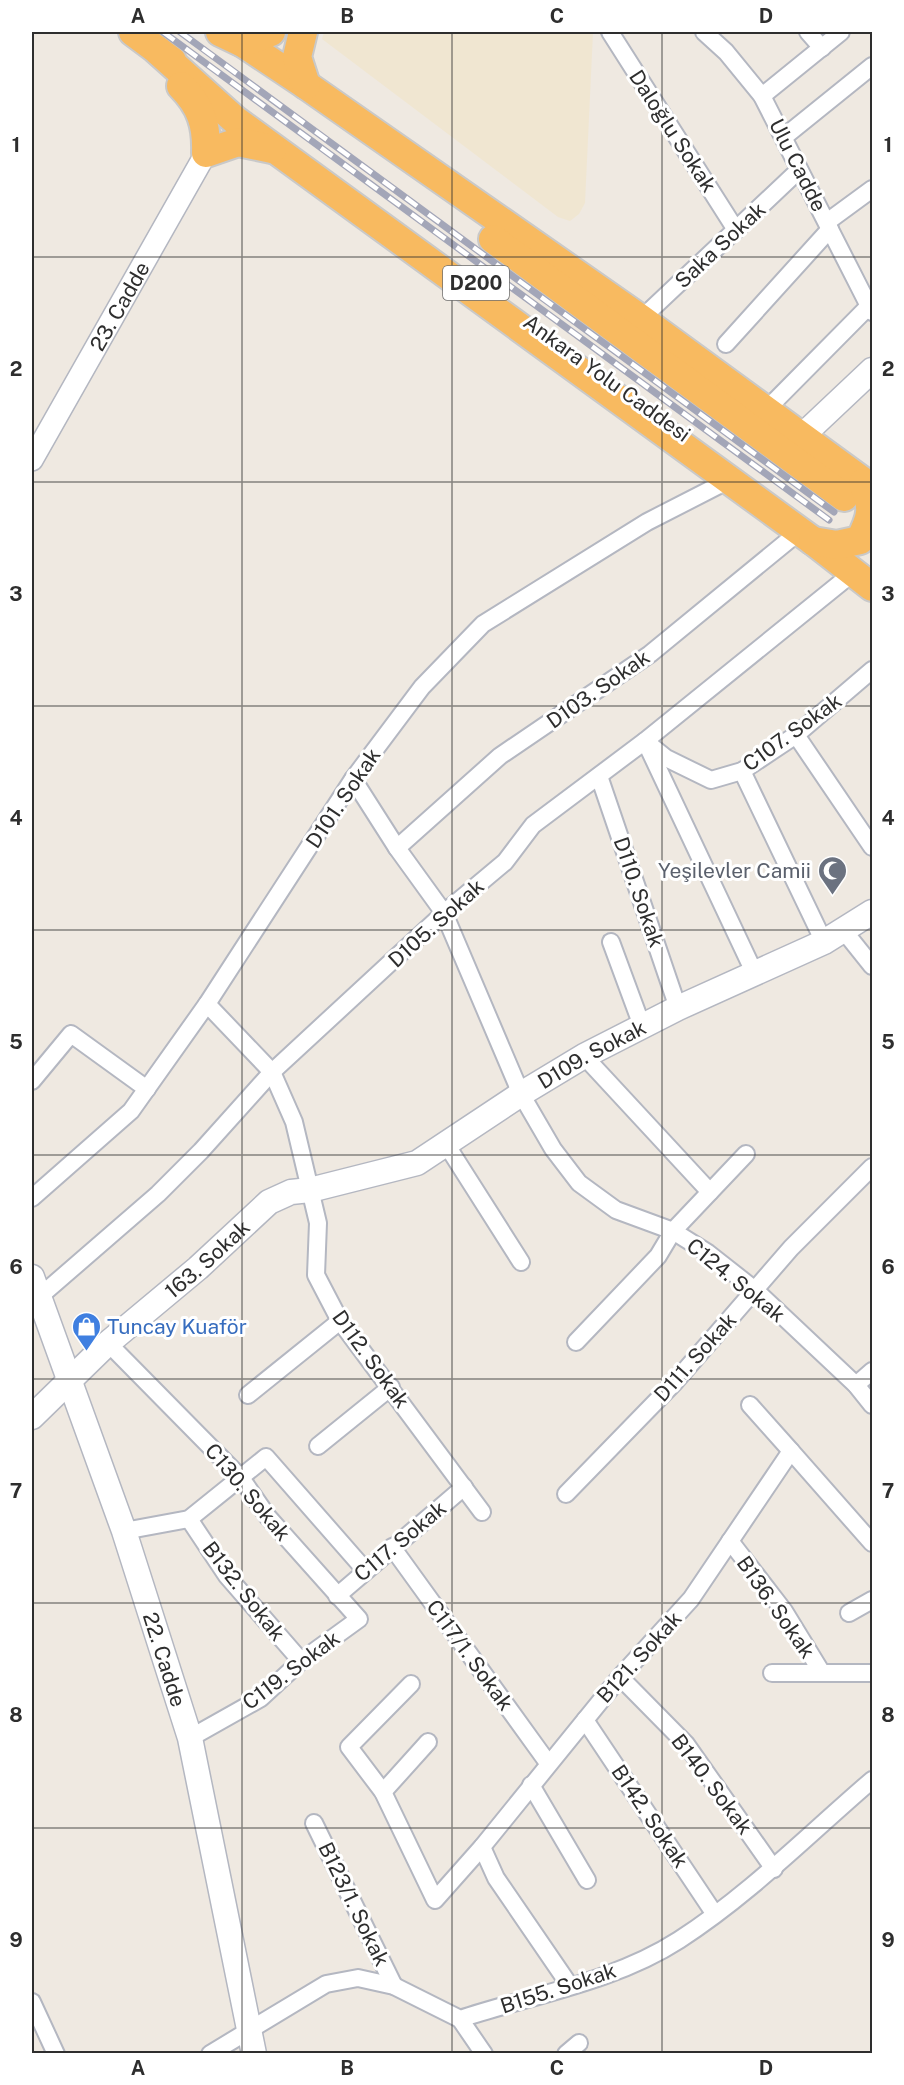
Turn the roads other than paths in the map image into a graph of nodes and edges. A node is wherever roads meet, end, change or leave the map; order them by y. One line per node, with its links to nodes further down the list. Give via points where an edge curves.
1 (119, 32): 18 (highway, via 197,104 204,120)
2 (133, 32): 12 (highway, Ankara Yolu Caddesi / D200)
3 (211, 32): 32 (highway, Ankara Yolu Caddesi / D200)
4 (272, 32): 10 (highway)
5 (303, 32): 14 (highway, via 297,57)
6 (610, 32): 22 (street, Daloğlu Sokak)
7 (704, 32): 15 (street, Ulu Cadde)
8 (808, 32): 11 (street)
9 (842, 32): 11 (street)
10 (231, 37): 14 (highway)
11 (822, 48): 15 (street)
12 (158, 51): 17 (highway, via 235,120); 33 (highway, Ankara Yolu Caddesi / D200)
13 (873, 66): 16 (street)
14 (306, 85): 25 (highway)
15 (762, 96): 16 (street, Ulu Cadde)
16 (784, 137): 19 (street, Ulu Cadde)
17 (277, 150): 18 (highway, via 238,142); 31 (highway)
18 (206, 153): 30 (street, 23. Cadde)
19 (799, 170): 21 (street, Ulu Cadde); 22 (street, Saka Sokak)
20 (873, 189): 21 (street)
21 (828, 226): 23 (street, Ulu Cadde); 26 (street)
22 (736, 230): 25 (street, Saka Sokak)
23 (866, 280): 24 (street, Ulu Cadde)
24 (871, 309): 28 (street)
25 (641, 319): 28 (highway)
26 (726, 344)
27 (873, 370): 29 (main road)
28 (766, 410): 29 (highway)
29 (802, 436): 32 (highway)
30 (32, 460)
31 (729, 480): 33 (highway); 40 (street, D101. Sokak, via 647,522 483,624 422,687)
32 (860, 490): 33 (highway, via 871,501 870,520 860,540 837,545)
33 (811, 535): 34 (highway); 42 (street, D103. Sokak, via 650,654 500,756)
34 (863, 580): 37 (street, D105. Sokak)
35 (873, 670): 36 (street, C107. Sokak)
36 (796, 735): 38 (street, C107. Sokak); 41 (street)
37 (645, 741): 38 (street, C107. Sokak, via 666,758 711,780); 39 (street, D105. Sokak); 48 (street)
38 (742, 771): 45 (street)
39 (599, 776): 44 (street, D105. Sokak, via 533,825 505,862); 50 (street, D110. Sokak)
40 (353, 779): 42 (street, C124. Sokak); 49 (street, D101. Sokak)
41 (873, 847)
42 (397, 848): 44 (street, C124. Sokak)
43 (873, 912): 45 (main road, D109. Sokak)
44 (444, 913): 53 (street, D105. Sokak); 56 (street, C124. Sokak)
45 (834, 936): 47 (street); 48 (main road, D109. Sokak)
46 (610, 942): 51 (street)
47 (873, 966)
48 (754, 972): 50 (main road, D109. Sokak)
49 (207, 1004): 53 (street, D112. Sokak); 55 (street, D101. Sokak)
50 (678, 1008): 51 (main road, D109. Sokak)
51 (642, 1026): 52 (main road, D109. Sokak)
52 (584, 1056): 56 (main road, D109. Sokak); 61 (street)
53 (272, 1072): 60 (street, D112. Sokak, via 294,1122); 65 (street, D105. Sokak, via 158,1194)
54 (32, 1081): 55 (street, via 71,1034)
55 (147, 1089): 62 (street, D101. Sokak, via 131,1111)
56 (522, 1094): 57 (main road, D109. Sokak); 63 (street, C124. Sokak, via 553,1149 579,1183 616,1210)
57 (446, 1144): 60 (main road, D109. Sokak, via 417,1163); 64 (street)
58 (746, 1154): 61 (street)
59 (870, 1176): 66 (street, D111. Sokak, via 791,1248)
60 (310, 1190): 67 (street, D112. Sokak, via 318,1223 316,1275); 69 (main road, 163. Sokak, via 291,1192 269,1202)
61 (710, 1192): 63 (street)
62 (32, 1198)
63 (673, 1231): 66 (street, C124. Sokak, via 708,1252); 68 (street, via 658,1256)
64 (521, 1262)
65 (35, 1287): 71 (main road, 22. Cadde)
66 (755, 1290): 72 (street, C124. Sokak); 82 (street, D111. Sokak, via 675,1382)
67 (340, 1321): 73 (street, D112. Sokak); 74 (street)
68 (576, 1342)
69 (108, 1343): 71 (main road, 163. Sokak); 80 (street, C130. Sokak)
70 (873, 1371): 72 (street)
71 (70, 1382): 77 (main road, 163. Sokak); 85 (main road, 22. Cadde)
72 (856, 1385): 76 (street, C124. Sokak)
73 (391, 1387): 78 (street); 81 (street, D112. Sokak)
74 (248, 1395)
75 (750, 1405): 79 (street)
76 (873, 1405)
77 (32, 1417)
78 (318, 1446)
79 (791, 1451): 86 (street, B121. Sokak); 87 (street)
80 (241, 1478): 84 (street); 89 (street, via 266,1457); 90 (street, C130. Sokak, via 268,1517)
81 (464, 1487): 83 (street, D112. Sokak); 88 (street, C117. Sokak)
82 (566, 1494)
83 (483, 1512)
84 (189, 1519): 85 (street); 94 (street, B132. Sokak, via 227,1576)
85 (124, 1532): 101 (main road, 22. Cadde)
86 (730, 1541): 96 (street, B136. Sokak, via 784,1611); 98 (street, B121. Sokak, via 692,1599)
87 (873, 1543)
88 (392, 1547): 89 (street, C117. Sokak); 103 (street, C117/1. Sokak)
89 (365, 1569): 90 (street, C117. Sokak)
90 (337, 1596): 93 (street, C130. Sokak)
91 (873, 1600): 92 (street)
92 (849, 1613)
93 (358, 1619): 94 (street, C119. Sokak)
94 (301, 1661): 101 (street, C119. Sokak, via 261,1698)
95 (772, 1673): 96 (street)
96 (822, 1673): 97 (street)
97 (873, 1673)
98 (620, 1677): 100 (street, B121. Sokak); 109 (street, B140. Sokak, via 686,1744)
99 (411, 1684): 106 (street, via 349,1747)
100 (585, 1720): 103 (street, B121. Sokak); 111 (street, B142. Sokak)
101 (190, 1738): 116 (main road, 22. Cadde)
102 (428, 1742): 106 (street)
103 (548, 1763): 105 (street, B121. Sokak)
104 (873, 1780): 109 (street, B155. Sokak)
105 (531, 1785): 108 (street, B121. Sokak); 110 (street)
106 (383, 1792): 108 (street, B121. Sokak, via 435,1900)
107 (314, 1823): 112 (street, B123/1. Sokak)
108 (482, 1847): 113 (street, via 496,1878)
109 (774, 1869): 111 (street, B155. Sokak)
110 (587, 1880)
111 (714, 1913): 113 (street, B155. Sokak, via 678,1941 613,1972)
112 (394, 1986): 115 (street); 116 (street, via 358,1978 326,1984)
113 (570, 1986): 115 (street, B155. Sokak)
114 (32, 2002): 117 (street)
115 (460, 2019): 119 (street)
116 (252, 2042): 118 (street)
117 (56, 2054)
118 (210, 2054)
119 (484, 2054)

